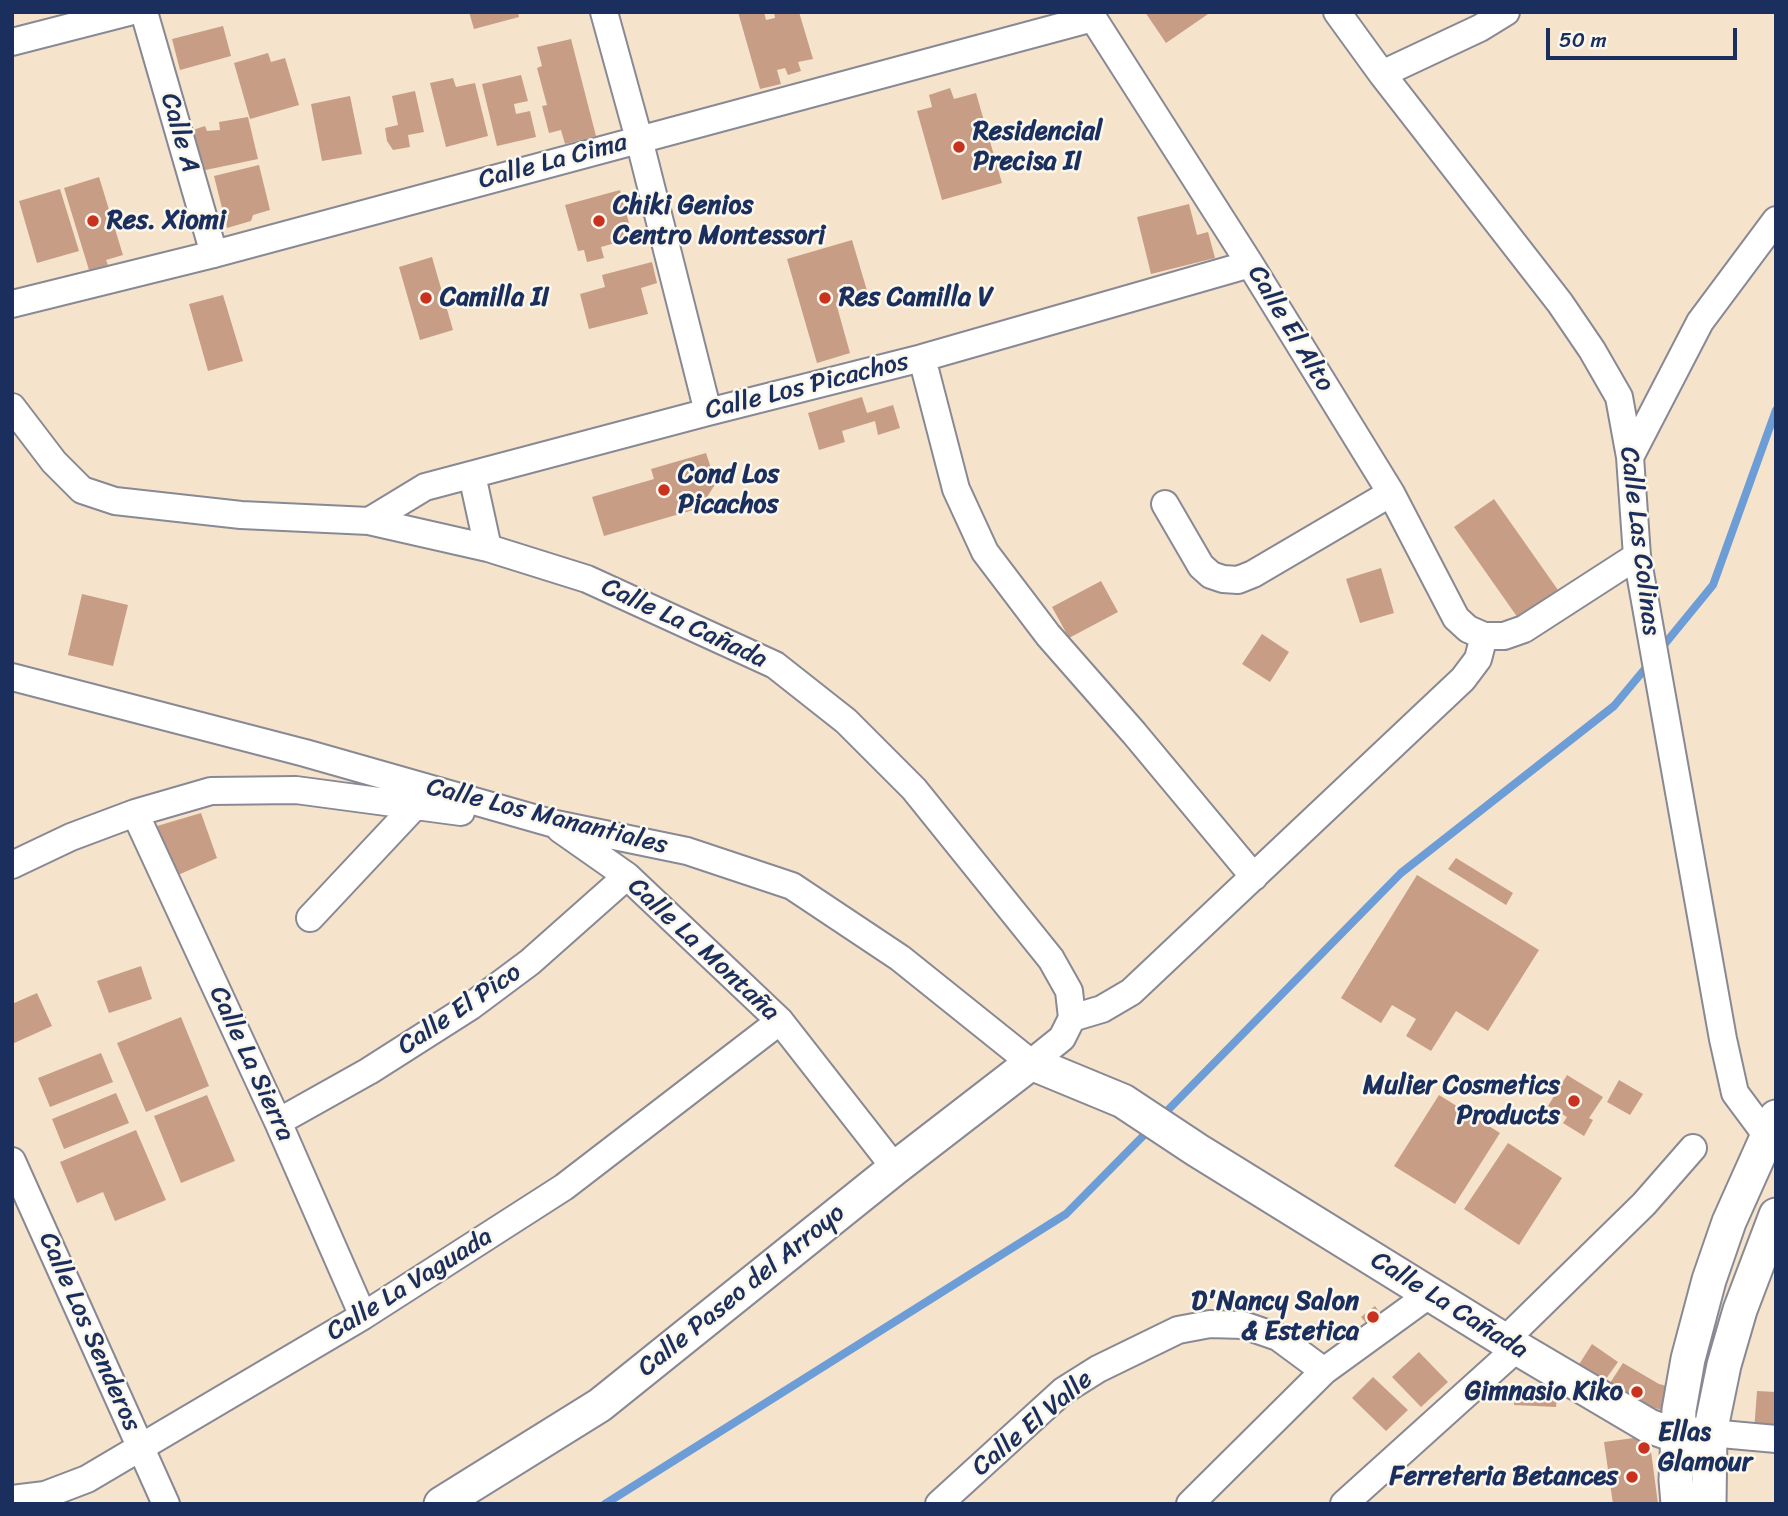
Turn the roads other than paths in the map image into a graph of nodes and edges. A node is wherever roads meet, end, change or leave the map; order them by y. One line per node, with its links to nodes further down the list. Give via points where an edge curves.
1 (129, 12): 7 (street)
2 (144, 12): 11 (street, Calle A)
3 (604, 12): 9 (street)
4 (1337, 12): 8 (street, Calle Las Colinas)
5 (1506, 12): 8 (street)
6 (1093, 15): 9 (street, Calle La Cima); 12 (street, Calle El Alto)
7 (12, 42)
8 (1382, 74): 17 (street, Calle Las Colinas, via 1592,350 1619,397)
9 (639, 139): 11 (street, Calle La Cima); 16 (street)
10 (1776, 220): 17 (street, via 1700,322)
11 (214, 254): 13 (street, Calle La Cima)
12 (1250, 264): 14 (street, Calle Los Picachos); 19 (street, Calle El Alto)
13 (12, 304)
14 (922, 358): 16 (street, Calle Los Picachos); 31 (street, via 956,489 985,552 1048,635)
15 (12, 407): 21 (street, Calle La Cañada, via 82,490 115,501 241,515)
16 (708, 412): 18 (street, Calle Los Picachos)
17 (1630, 457): 23 (street, Calle Las Colinas)
18 (472, 475): 21 (street, Calle Los Picachos, via 425,487); 22 (street)
19 (1391, 493): 20 (street, via 1238,580 1211,575 1201,566); 24 (street, Calle El Alto, via 1457,618)
20 (1165, 504)
21 (369, 521): 22 (street, Calle La Cañada)
22 (488, 548): 33 (street, Calle La Cañada, via 587,579 775,665 846,721 914,789 1051,959 1069,991)
23 (1637, 556): 24 (street, via 1524,629); 37 (street, Calle Las Colinas, via 1735,1093)
24 (1484, 636): 31 (street, via 1478,659 1463,679)
25 (12, 677): 28 (street, Calle Los Manantiales)
26 (415, 806): 27 (street, Calle La Montaña, via 296,790 223,791); 28 (street, Calle La Montaña); 32 (street)
27 (135, 813): 29 (street, Calle La Montaña); 36 (street, Calle La Sierra)
28 (551, 823): 30 (street, Calle La Montaña); 35 (street, Calle Los Manantiales, via 687,851 792,886 900,958)
29 (12, 865)
30 (626, 876): 34 (street, Calle La Montaña); 36 (street, Calle El Pico, via 530,962 471,1006)
31 (1254, 877): 33 (street, via 1131,992 1102,1009)
32 (310, 918)
33 (1072, 1018): 35 (street, via 1062,1038)
34 (779, 1021): 40 (street, Calle La Montaña); 43 (street, Calle La Vaguada, via 564,1187)
35 (1031, 1063): 40 (main road, Calle Paseo del Arroyo); 42 (main road, Calle La Cañada, via 1123,1101)
36 (278, 1122): 43 (street, Calle La Sierra)
37 (1773, 1131): 47 (main road, via 1730,1222 1709,1280 1688,1359)
38 (1693, 1148): 44 (street)
39 (12, 1161): 49 (street, Calle Los Senderos)
40 (895, 1168): 52 (main road, Calle Paseo del Arroyo, via 600,1405)
41 (1776, 1215): 46 (main road, via 1740,1310)
42 (1430, 1294): 44 (main road, Calle La Cañada); 45 (street)
43 (363, 1316): 49 (street, Calle La Vaguada)
44 (1510, 1344): 47 (main road, Calle La Cañada, via 1649,1426); 55 (street)
45 (1324, 1371): 53 (street, Calle El Valle, via 1278,1338 1243,1325 1210,1324 1178,1330 1063,1391); 54 (street)
46 (1710, 1433): 47 (main road, Calle La Cañada); 48 (street); 57 (main road)
47 (1677, 1436): 56 (main road)
48 (1776, 1439)
49 (141, 1448): 50 (street, Calle La Vaguada, via 87,1479 44,1495); 51 (street, Calle Los Senderos)
50 (12, 1499)
51 (166, 1504)
52 (441, 1504)
53 (939, 1504)
54 (1190, 1504)
55 (1344, 1504)
56 (1678, 1504)
57 (1709, 1504)

